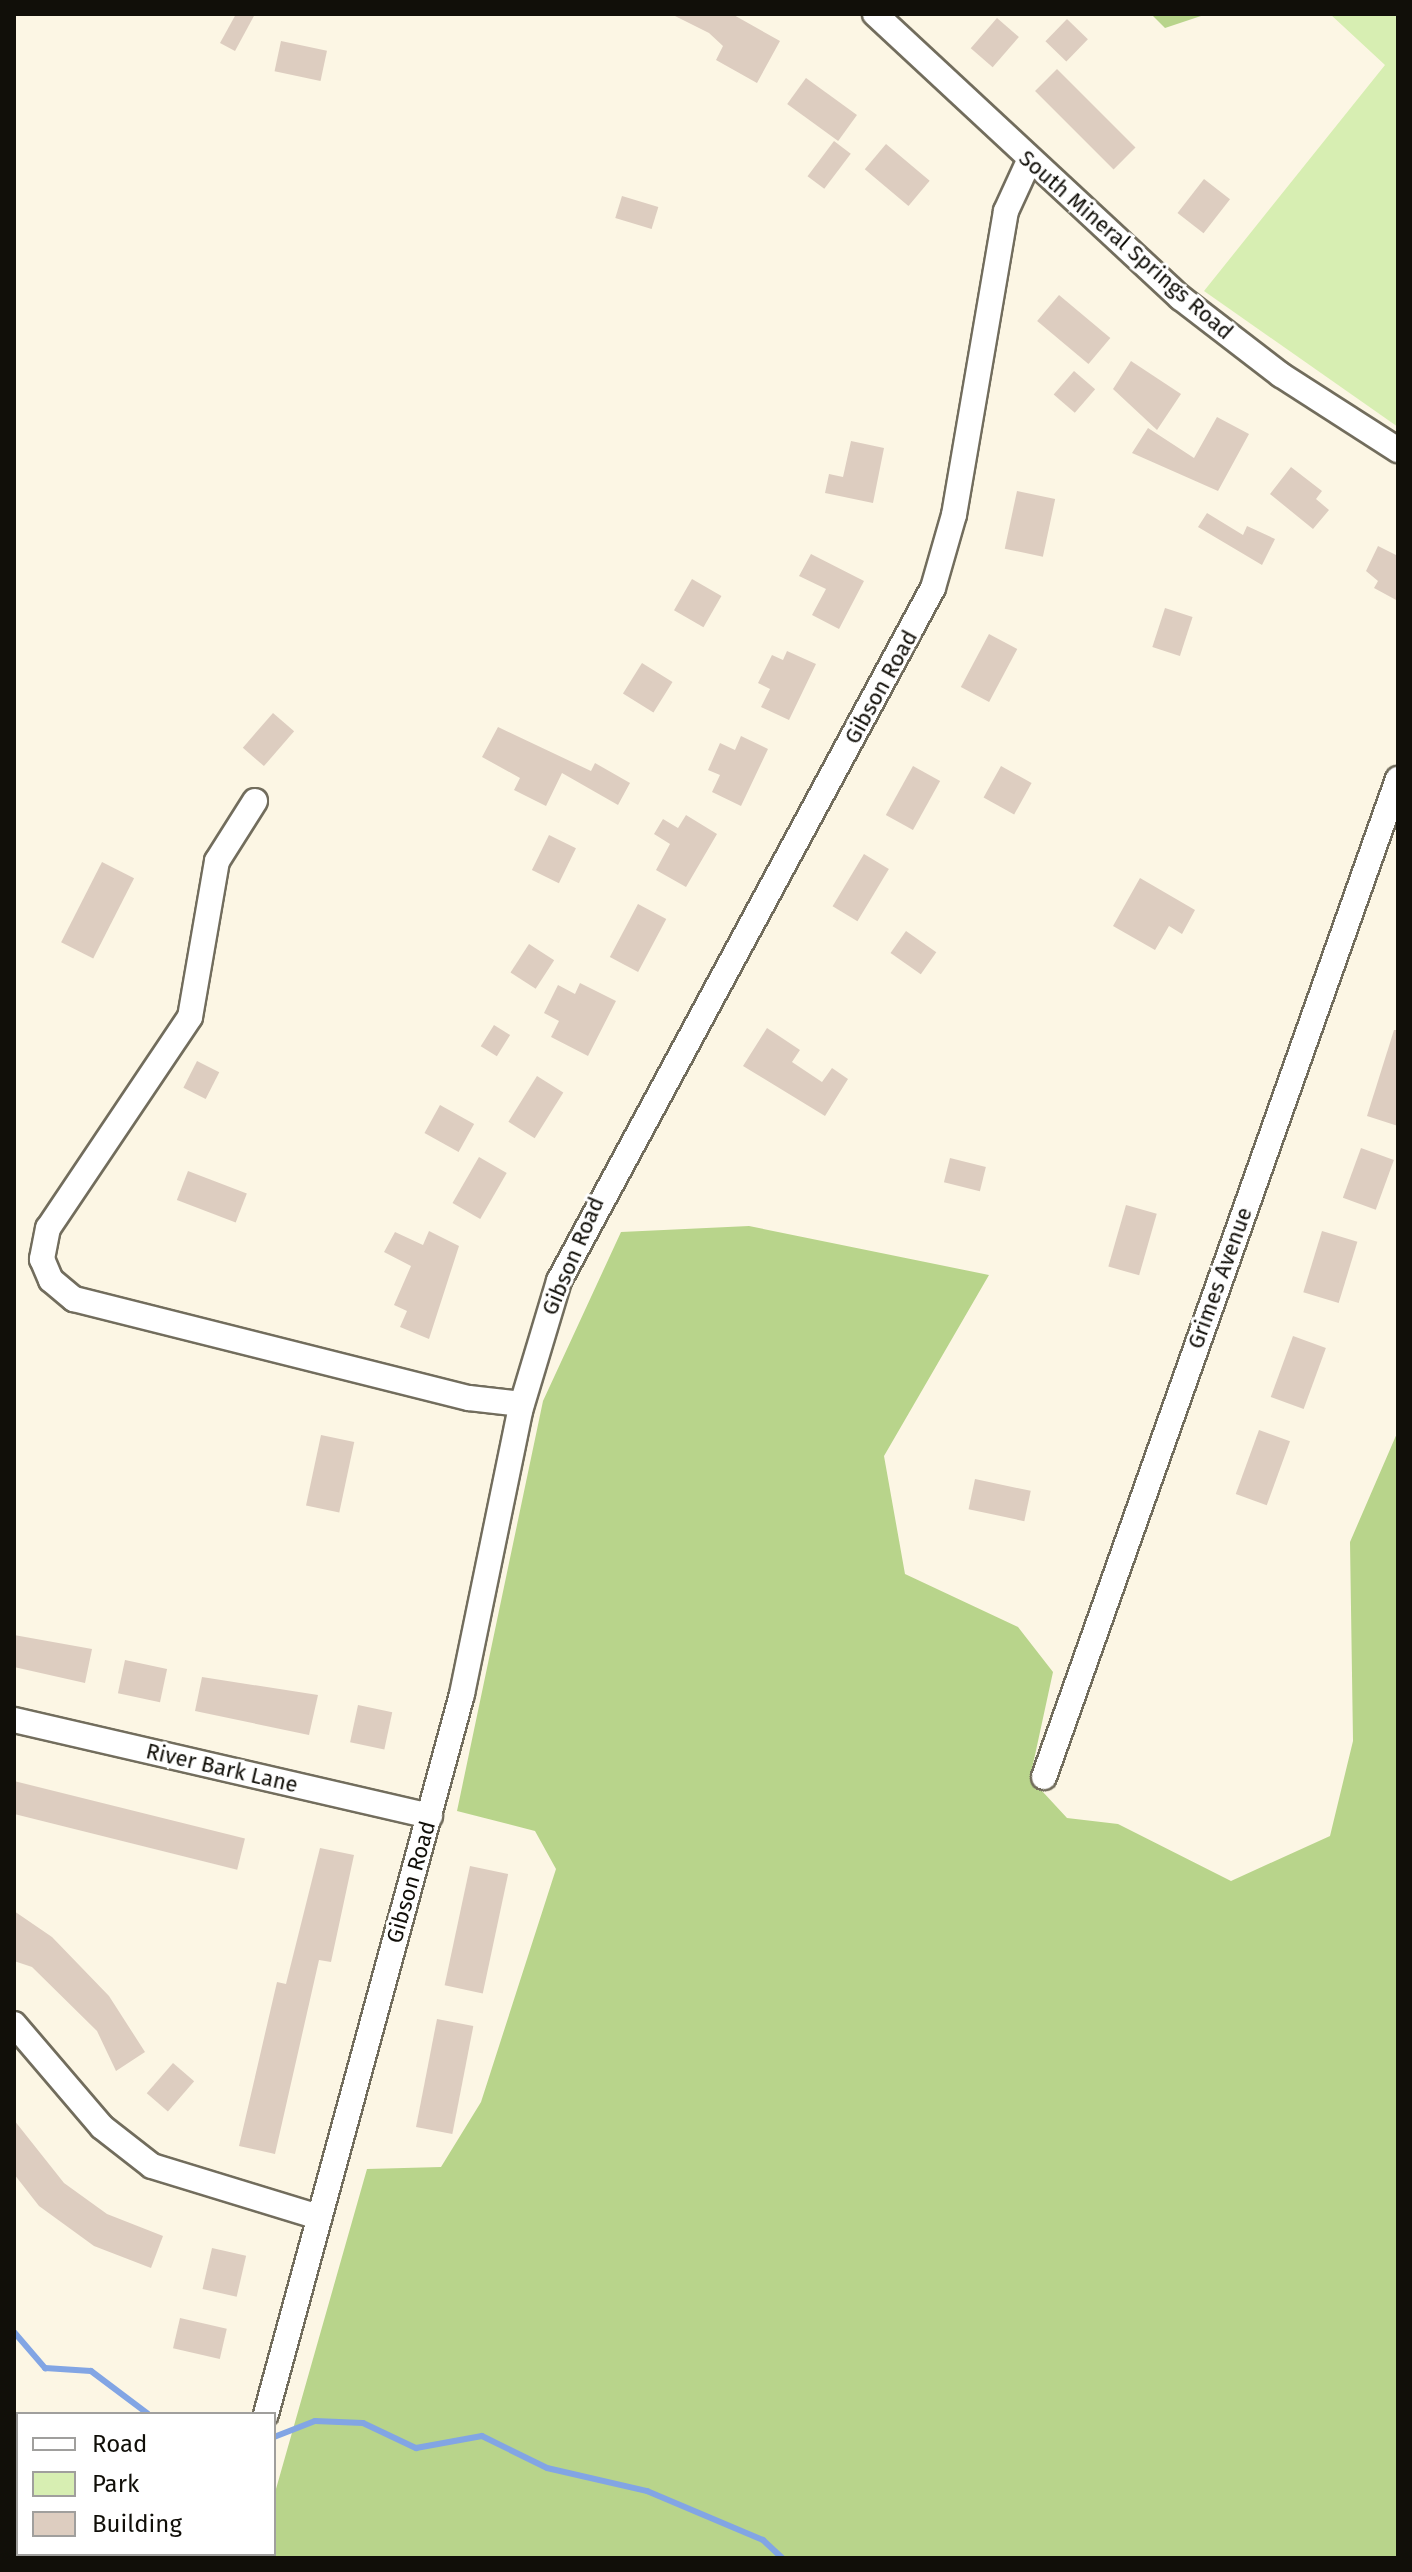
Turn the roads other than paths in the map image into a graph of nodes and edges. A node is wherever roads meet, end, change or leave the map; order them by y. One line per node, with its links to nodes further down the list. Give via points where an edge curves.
1 (875, 14): 2 (street, South Mineral Springs Road)
2 (1029, 161): 3 (street, South Mineral Springs Road, via 1181,298 1281,375); 6 (street, Gibson Road, via 1006,211 954,515 933,588 598,1197 559,1281)
3 (1398, 450)
4 (1398, 779): 8 (street, Grimes Avenue)
5 (255, 801): 6 (street, via 217,861 190,1017 48,1228 42,1259 51,1280 74,1299 469,1398)
6 (522, 1404): 9 (street, Gibson Road)
7 (14, 1720): 9 (street, River Bark Lane)
8 (1044, 1777)
9 (430, 1816): 11 (street, Gibson Road)
10 (14, 2024): 11 (street, via 102,2127 152,2166)
11 (319, 2217): 12 (street, Gibson Road)
12 (267, 2412)

